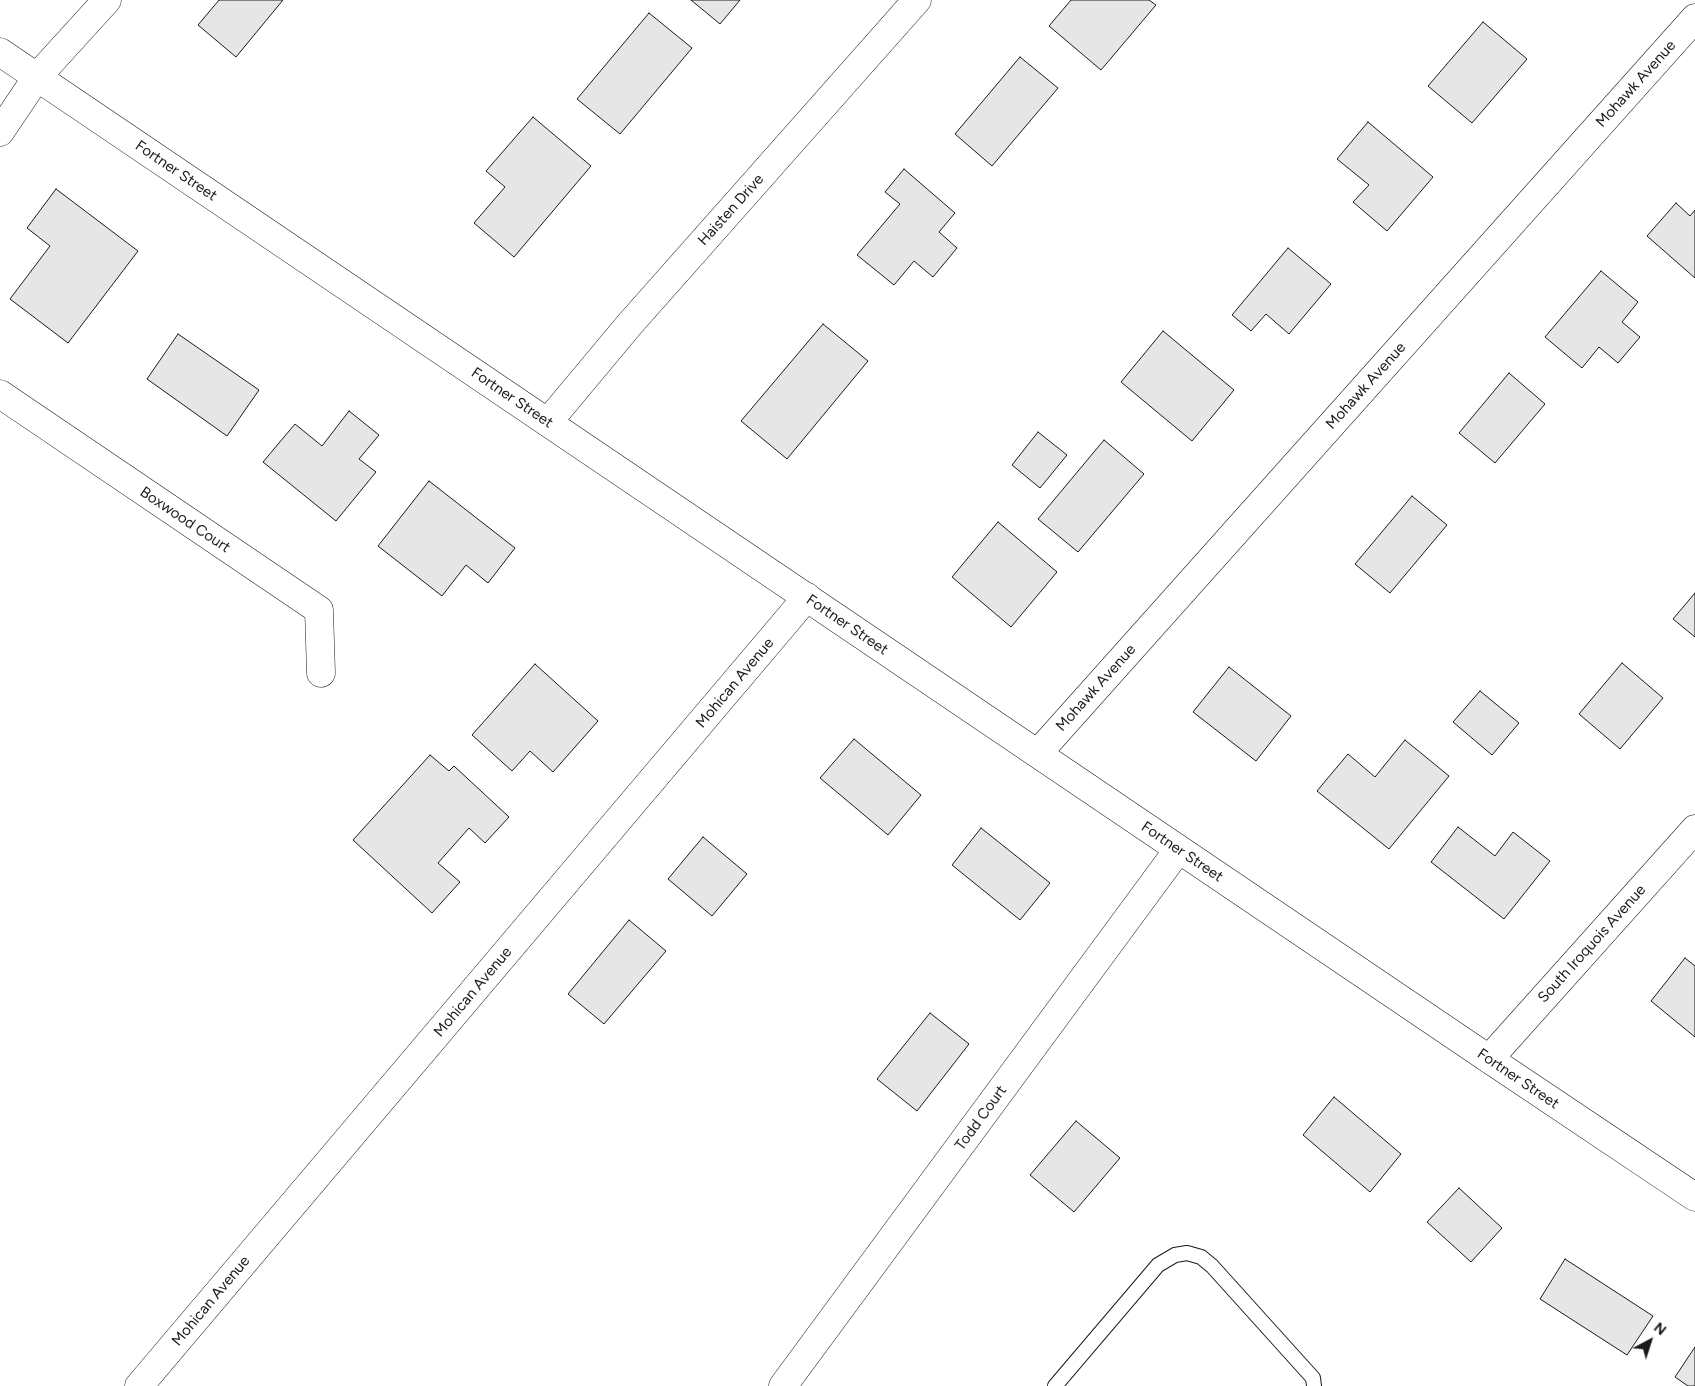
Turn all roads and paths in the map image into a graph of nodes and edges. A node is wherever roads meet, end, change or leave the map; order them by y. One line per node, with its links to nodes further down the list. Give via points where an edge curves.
1 (107, 0): 5 (street)
2 (917, 0): 8 (street, Haisten Drive, via 629,324)
3 (1695, 18): 11 (street, Mohawk Avenue)
4 (0, 52): 5 (street, Fortner Street)
5 (37, 77): 6 (street); 8 (street, Fortner Street)
6 (0, 132)
7 (0, 394): 10 (street, Boxwood Court, via 319,610)
8 (548, 422): 9 (street, Fortner Street)
9 (806, 597): 11 (street, Fortner Street); 16 (street, Mohican Avenue)
10 (321, 673)
11 (1038, 753): 13 (street, Fortner Street)
12 (1695, 829): 14 (street, South Iroquois Avenue)
13 (1178, 850): 14 (street, Fortner Street); 17 (street, Todd Court)
14 (1489, 1060): 15 (street, Fortner Street)
15 (1695, 1197)
16 (139, 1386)
17 (783, 1386)
18 (1055, 1386): 19 (lane, via 1158,1265 1175,1255 1187,1253 1212,1266 1313,1378)
19 (1314, 1386)

